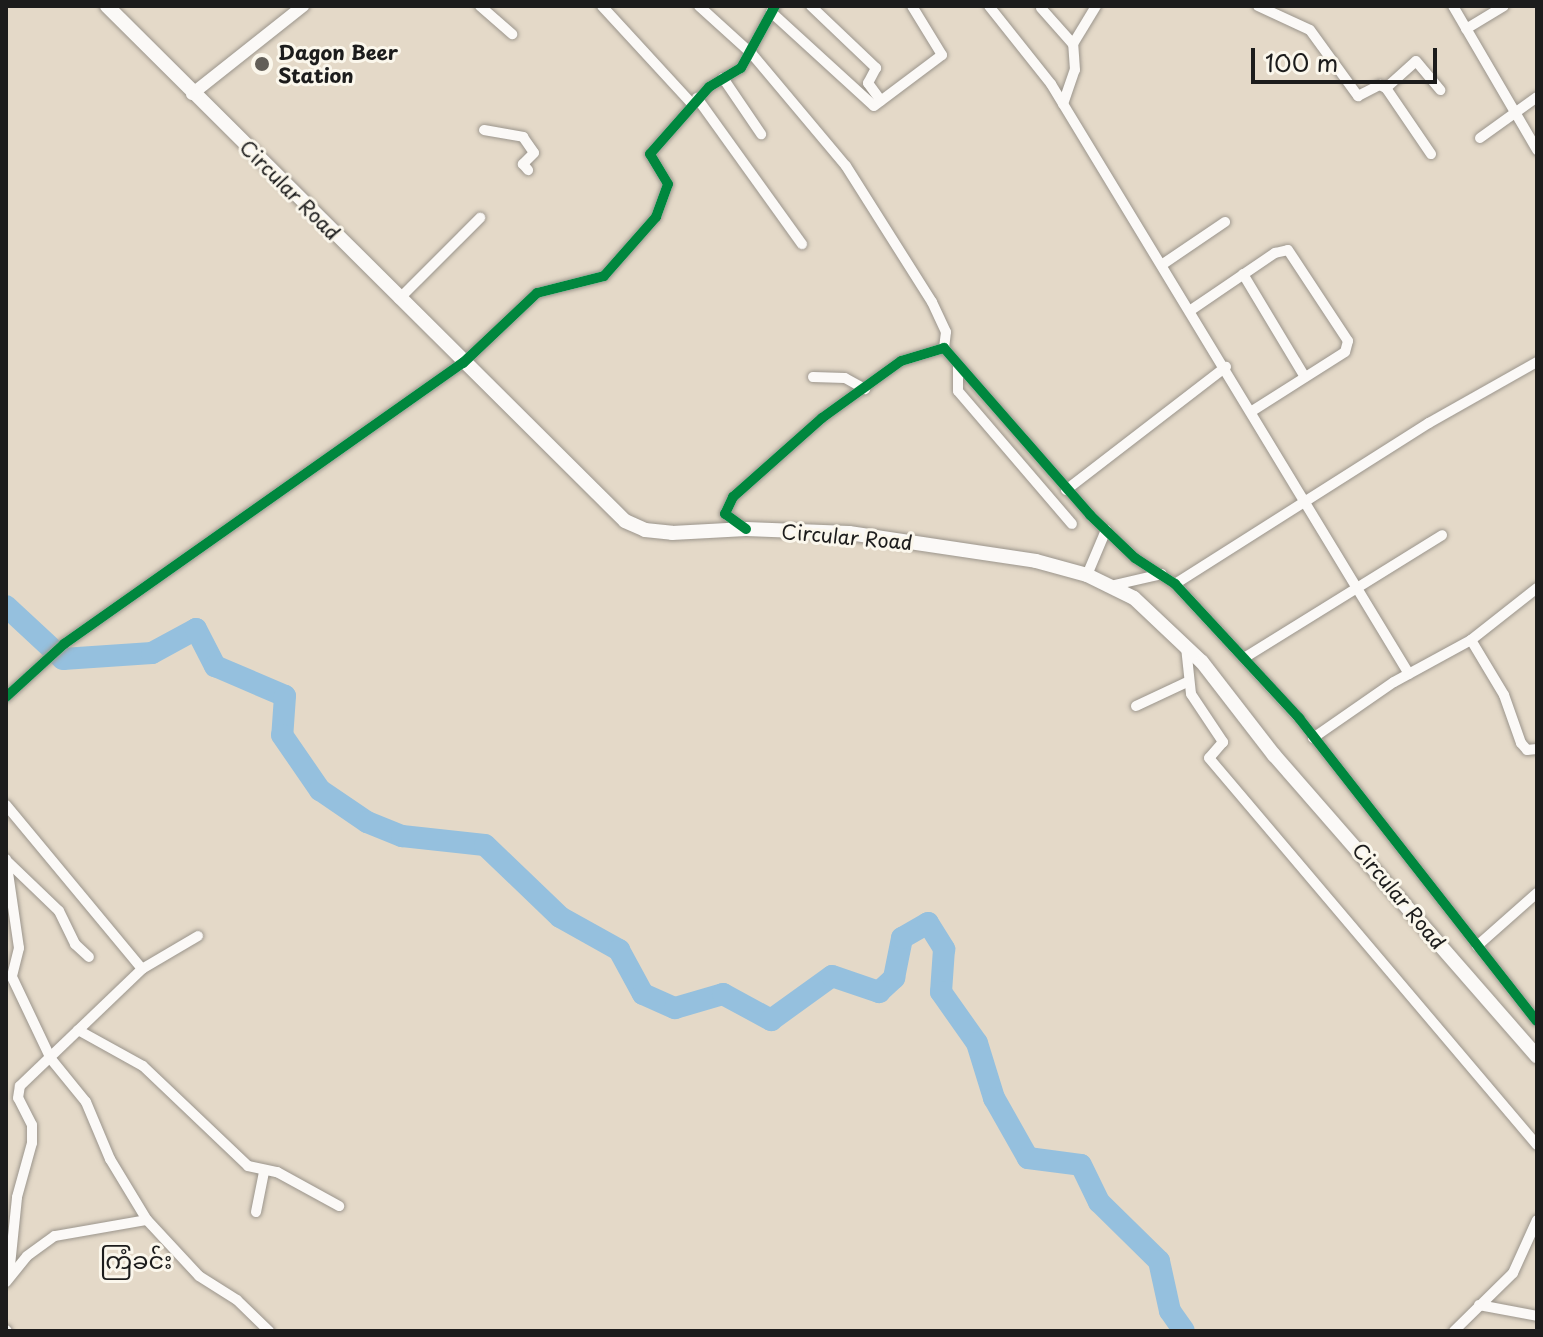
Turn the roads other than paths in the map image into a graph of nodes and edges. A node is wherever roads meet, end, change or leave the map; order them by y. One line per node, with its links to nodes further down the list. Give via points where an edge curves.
1 (107, 6): 22 (main road, Circular Road)
2 (480, 6): 16 (street)
3 (602, 6): 24 (street)
4 (699, 6): 18 (street)
5 (811, 6): 25 (street, via 876,68 868,83)
6 (912, 6): 25 (street, via 942,55)
7 (989, 6): 26 (street)
8 (1096, 6): 17 (street)
9 (1258, 6): 20 (street, via 1310,30 1358,96 1380,85)
10 (1453, 6): 15 (street)
11 (1504, 6): 15 (street)
12 (299, 7): 22 (street)
13 (1041, 8): 17 (street)
14 (773, 9): 18 (street); 25 (street, via 869,104)
15 (1466, 29): 27 (street)
16 (512, 34)
17 (1073, 44): 26 (street, via 1075,70)
18 (752, 54): 19 (street); 41 (street, via 883,217 943,326)
19 (723, 78): 24 (street); 29 (street)
20 (1386, 88): 21 (street, via 1416,61); 32 (street)
21 (1440, 90)
22 (192, 94): 39 (main road, Circular Road)
23 (1537, 97): 27 (street)
24 (694, 101): 36 (street); 43 (street, via 650,154 668,184 656,217 604,276 537,293)
25 (881, 101)
26 (1063, 104): 37 (street)
27 (1514, 113): 30 (street); 31 (street)
28 (484, 130): 33 (street, via 523,137 534,153 523,164)
29 (761, 134)
30 (1480, 138)
31 (1537, 150)
32 (1431, 154)
33 (528, 170)
34 (480, 218): 39 (street)
35 (1225, 222): 37 (street)
36 (802, 244)
37 (1163, 264): 40 (street)
38 (1243, 274): 40 (street); 47 (street); 47 (street, via 1288,250 1348,341 1345,352)
39 (399, 299): 43 (main road, Circular Road)
40 (1191, 310): 45 (street)
41 (944, 348): 44 (street); 48 (street, via 901,361)
42 (1537, 362): 51 (street, via 1429,423)
43 (463, 363): 53 (main road, Circular Road, via 625,521 672,533); 67 (street, via 64,644)
44 (958, 367): 50 (street); 52 (street, via 958,391)
45 (1226, 367): 49 (street); 50 (street)
46 (813, 377): 48 (street, via 845,378)
47 (1305, 377): 49 (street)
48 (865, 389): 53 (street, via 822,418 725,506 725,514)
49 (1252, 411): 51 (street)
50 (1066, 490): 54 (street)
51 (1306, 503): 58 (street); 60 (street)
52 (1072, 524)
53 (746, 529): 57 (main road, Circular Road, via 849,533 1036,561)
54 (1106, 530): 56 (street, via 1135,558); 57 (street)
55 (1442, 535): 60 (street)
56 (1162, 574): 58 (street); 59 (street)
57 (1087, 575): 59 (main road, Circular Road)
58 (1175, 584): 64 (street)
59 (1110, 586): 63 (main road, Circular Road, via 1134,598)
60 (1358, 588): 64 (street); 65 (street)
61 (1537, 588): 62 (street)
62 (1471, 640): 65 (street); 70 (street, via 1504,695 1521,743 1527,750)
63 (1186, 647): 66 (street); 82 (main road, Circular Road)
64 (1244, 658): 69 (street)
65 (1409, 674): 69 (street)
66 (1187, 682): 68 (street); 83 (street, via 1223,742 1209,758)
67 (6, 697)
68 (1136, 706)
69 (1313, 738): 75 (street)
70 (1537, 749)
71 (6, 805): 77 (street)
72 (6, 860): 76 (street, via 59,911 75,944); 78 (street, via 19,948)
73 (1537, 893): 75 (street)
74 (198, 936): 77 (street)
75 (1477, 946): 79 (street)
76 (89, 957)
77 (142, 969): 80 (street)
78 (9, 982): 81 (street)
79 (1537, 1021)
80 (78, 1030): 81 (street); 84 (street, via 143,1066 231,1154)
81 (50, 1055): 87 (street, via 86,1102 110,1159); 89 (street, via 17,1092 32,1125 32,1143 17,1197)
82 (1537, 1056)
83 (1537, 1145)
84 (264, 1172): 85 (street, via 277,1172); 86 (street)
85 (339, 1206)
86 (256, 1212)
87 (147, 1220): 89 (street, via 55,1236); 92 (street, via 199,1276 237,1300)
88 (1537, 1220): 90 (street, via 1513,1273)
89 (8, 1278)
90 (1479, 1305): 91 (street); 93 (street)
91 (1537, 1316)
92 (269, 1331)
93 (1454, 1331)

